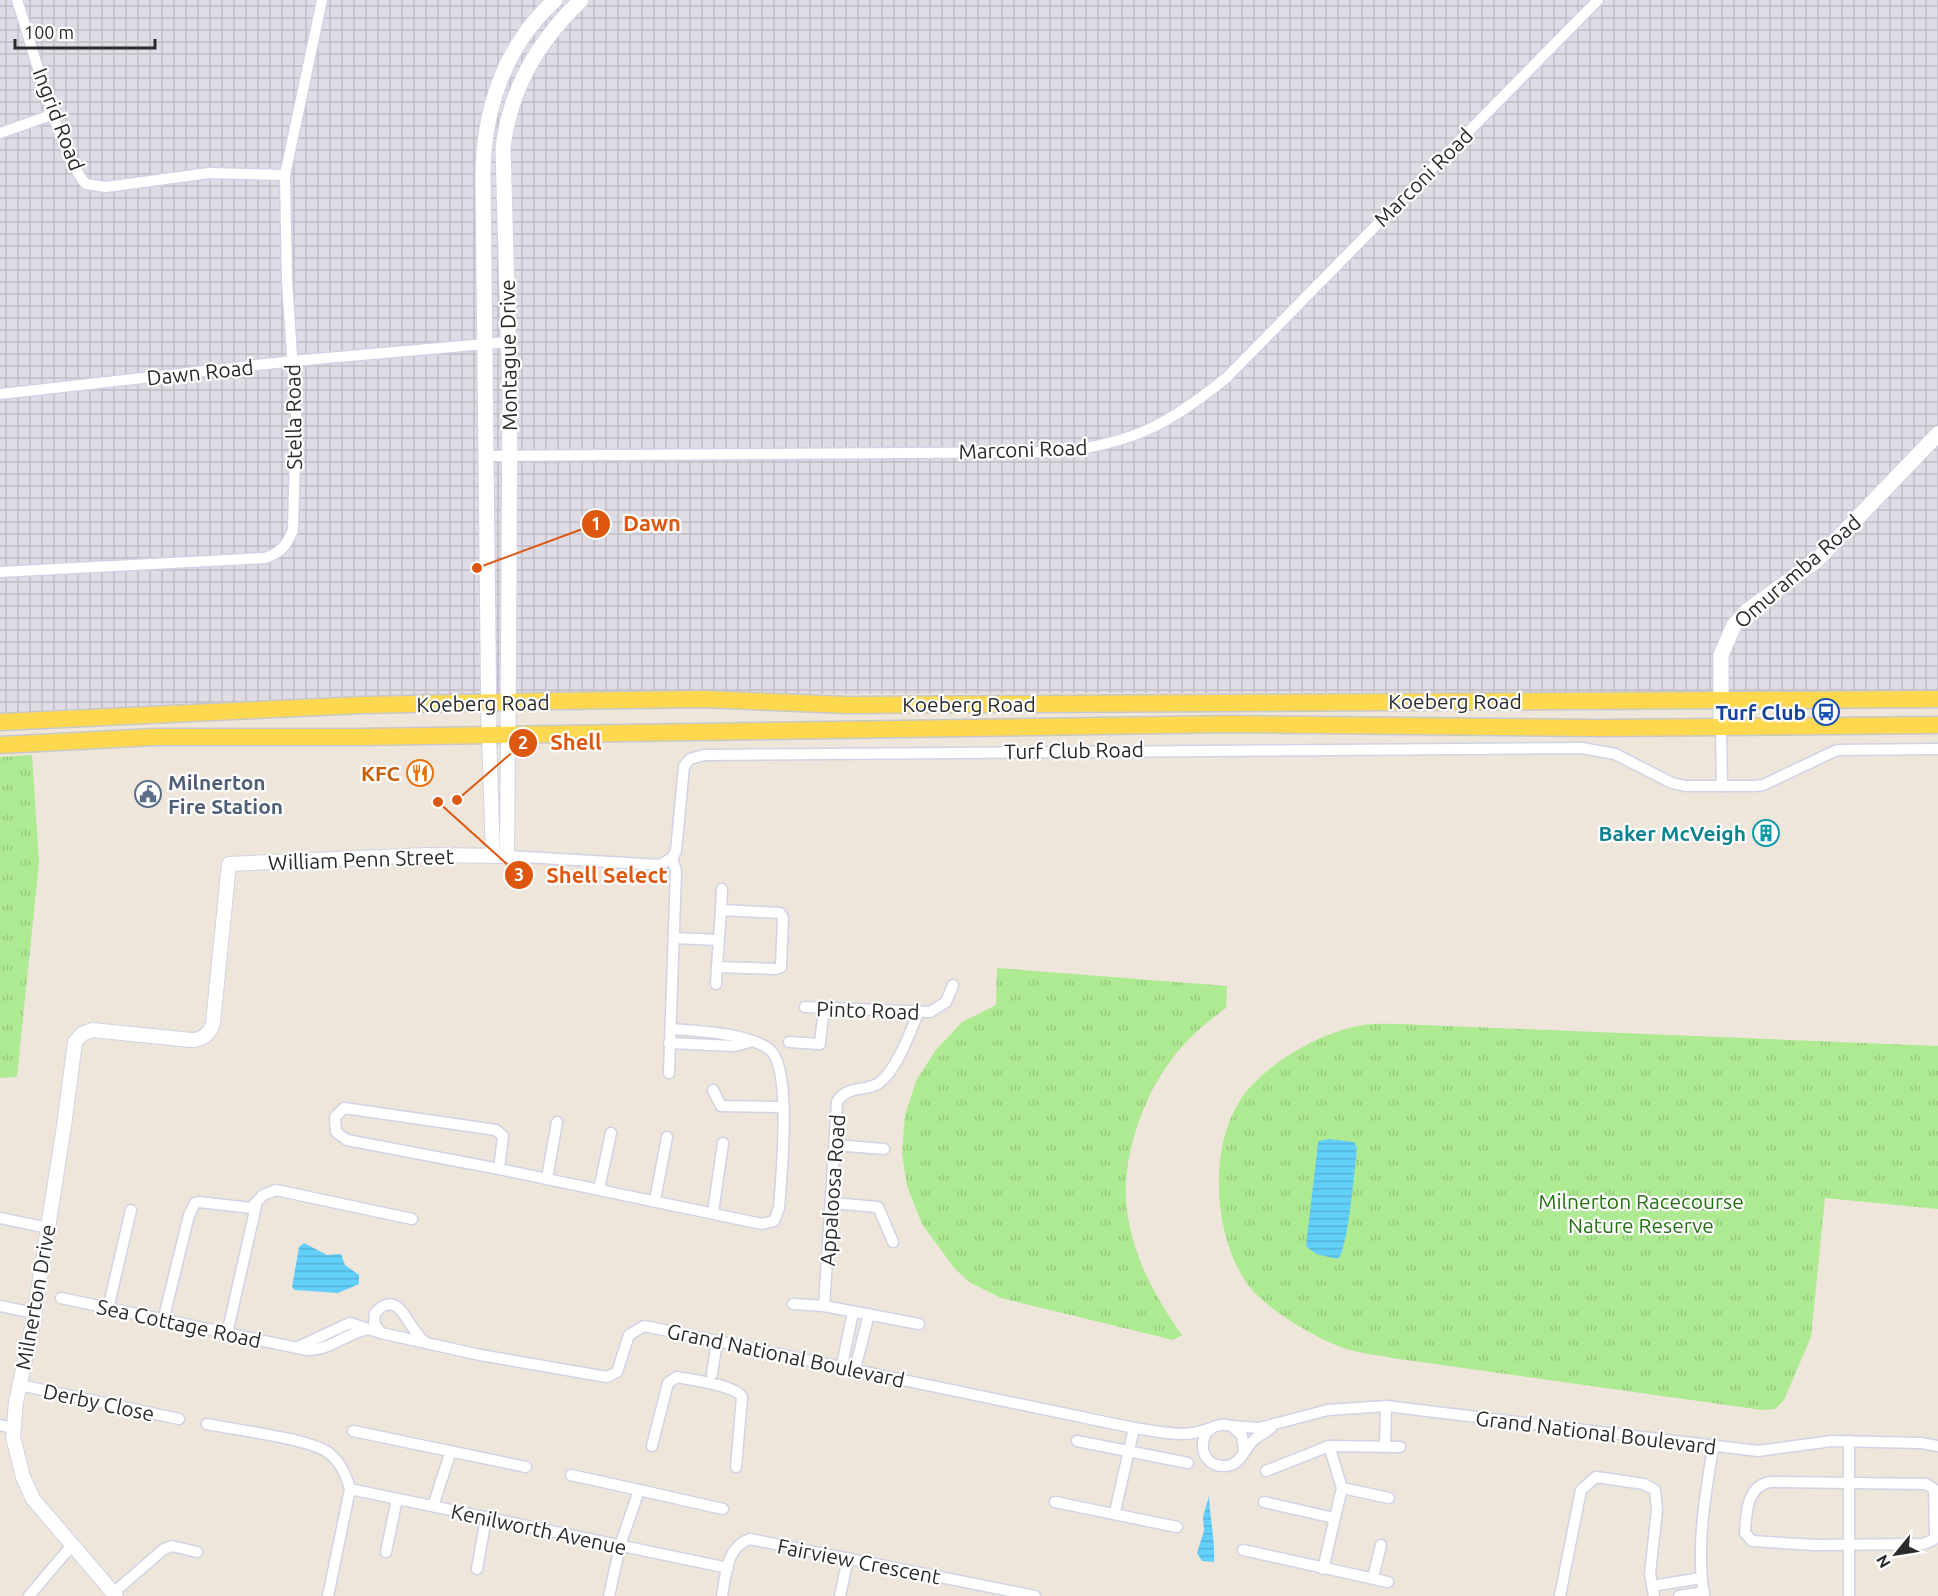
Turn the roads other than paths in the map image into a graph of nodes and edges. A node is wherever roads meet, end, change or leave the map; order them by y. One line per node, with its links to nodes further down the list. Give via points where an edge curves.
1 (17, 0): 6 (street, Ingrid Road)
2 (322, 0): 8 (street, Stella Road)
3 (555, 0): 10 (main road, Montague Drive, via 527,31 504,68 488,119 483,164)
4 (581, 0): 9 (main road, Montague Drive, via 538,49 508,115 502,170)
5 (1598, 0): 15 (street, Marconi Road, via 1226,378 1172,419 1129,439 1059,452)
6 (54, 114): 7 (street); 8 (street, Ingrid Road, via 79,176 95,187 209,173)
7 (0, 133)
8 (285, 175): 11 (street, Stella Road)
9 (508, 342): 10 (street, Dawn Road); 15 (main road, Montague Drive)
10 (485, 343): 11 (street, Dawn Road); 14 (main road, Montague Drive)
11 (292, 361): 12 (street, Dawn Road); 16 (street, Stella Road, via 296,415 293,530 283,549 265,558)
12 (0, 394)
13 (1938, 434): 17 (main road, Omuramba Road, via 1816,561 1736,621 1722,648)
14 (487, 456): 15 (street, Marconi Road); 19 (main road, Montague Drive)
15 (510, 456): 20 (main road, Montague Drive)
16 (0, 572)
17 (1720, 699): 18 (main road, Koeberg Road); 20 (main road, Koeberg Road, via 848,705 702,699); 23 (main road, Omuramba Road)
18 (1938, 699)
19 (489, 703): 20 (main road, Koeberg Road); 21 (main road, Koeberg Road); 24 (main road, Montague Drive)
20 (509, 703): 25 (main road, Montague Drive)
21 (0, 722)
22 (1938, 725): 23 (main road, Koeberg Road)
23 (1721, 727): 25 (main road, Koeberg Road, via 1232,724); 28 (street)
24 (489, 734): 25 (main road, Koeberg Road); 26 (main road, Koeberg Road, via 154,737); 29 (street)
25 (508, 734): 29 (street)
26 (0, 745)
27 (1938, 748): 28 (street, Turf Club Road, via 1837,750 1763,785)
28 (1722, 786): 30 (street, Turf Club Road, via 1672,783 1615,754 1582,748 704,755 690,759 684,766 676,851)
29 (500, 856): 30 (street, via 660,865); 42 (street, William Penn Street, via 426,855 229,864 209,1032 191,1040 92,1030)
30 (672, 858): 33 (street, via 676,871)
31 (722, 889): 32 (street)
32 (721, 910): 34 (street); 35 (street, via 780,913 783,959 776,969)
33 (674, 938): 34 (street); 41 (street)
34 (718, 939): 35 (street)
35 (717, 967): 36 (street)
36 (716, 984)
37 (953, 985): 40 (street, Pinto Road, via 946,1002 938,1009)
38 (805, 1007): 39 (street, Pinto Road)
39 (824, 1008): 40 (street, Pinto Road); 44 (street, via 820,1044)
40 (918, 1013): 53 (street, Appaloosa Road, via 912,1031 881,1081 852,1089 837,1101)
41 (670, 1029): 43 (street, via 732,1035); 45 (street)
42 (77, 1038): 65 (street, Milnerton Drive)
43 (750, 1042): 45 (street, via 734,1046); 48 (street, via 770,1049 776,1056)
44 (789, 1042)
45 (669, 1043): 46 (street)
46 (669, 1073)
47 (713, 1090): 48 (street, via 721,1106)
48 (784, 1107): 62 (street, via 780,1208 774,1221 762,1224)
49 (557, 1122): 56 (street)
50 (611, 1133): 57 (street)
51 (667, 1137): 58 (street)
52 (723, 1143): 62 (street)
53 (835, 1145): 54 (street); 59 (street, Appaloosa Road)
54 (884, 1149)
55 (499, 1169): 55 (street, via 347,1140 336,1132 335,1118 339,1112 353,1108 496,1130 503,1136); 56 (street)
56 (547, 1178): 57 (street)
57 (599, 1189): 58 (street)
58 (654, 1200): 62 (street)
59 (832, 1203): 66 (street, via 878,1207); 70 (street, Appaloosa Road)
60 (256, 1206): 64 (street, via 263,1196 276,1190); 75 (street, via 195,1203); 78 (street)
61 (131, 1210): 71 (street)
62 (713, 1212)
63 (0, 1218): 65 (street)
64 (412, 1219)
65 (48, 1228): 73 (street, Milnerton Drive)
66 (893, 1242)
67 (61, 1299): 71 (street, Sea Cottage Road)
68 (793, 1304): 70 (street)
69 (0, 1306): 73 (street)
70 (824, 1306): 72 (street)
71 (108, 1309): 75 (street, Sea Cottage Road)
72 (853, 1311): 74 (street); 81 (street)
73 (34, 1313): 84 (street, Milnerton Drive)
74 (869, 1314): 76 (street); 82 (street)
75 (163, 1321): 78 (street, Sea Cottage Road)
76 (919, 1324)
77 (381, 1333): 78 (street, Sea Cottage Road, via 369,1329 348,1334 315,1350); 79 (street, Grand National Boulevard); 79 (street, via 374,1323 375,1313 382,1306 395,1305)
78 (227, 1334)
79 (425, 1341): 80 (street, Grand National Boulevard, via 480,1355 608,1377 617,1372 628,1335 644,1326)
80 (717, 1341): 81 (street, Grand National Boulevard); 83 (street)
81 (842, 1365): 82 (street, Grand National Boulevard)
82 (855, 1369): 91 (street, Grand National Boulevard)
83 (711, 1374)
84 (20, 1385): 86 (street, Derby Close); 88 (street, Milnerton Drive)
85 (1384, 1406): 90 (street, Grand National Boulevard, via 1320,1411); 101 (street); 104 (street, Grand National Boulevard)
86 (178, 1419)
87 (207, 1424): 116 (street, via 313,1445 335,1458)
88 (7, 1426): 128 (street, Milnerton Drive, via 28,1489 43,1513)
89 (1232, 1426): 90 (street, Grand National Boulevard); 92 (street, via 1221,1424); 107 (street, via 1242,1436)
90 (1273, 1426): 107 (street, Grand National Boulevard)
91 (1134, 1428): 94 (street, Grand National Boulevard); 106 (street)
92 (1211, 1428): 94 (street, Grand National Boulevard, via 1193,1435); 108 (street, via 1202,1444)
93 (353, 1431): 105 (street)
94 (1178, 1435): 108 (street)
95 (1938, 1439): 98 (street, Grand National Boulevard)
96 (1077, 1441): 106 (street)
97 (1849, 1441): 98 (street, Grand National Boulevard); 104 (street, Grand National Boulevard, via 1758,1451); 114 (street)
98 (1921, 1443): 102 (street, Grand National Boulevard)
99 (652, 1446): 111 (street, via 668,1383 677,1377 707,1382 742,1397)
100 (1329, 1446): 101 (street); 112 (street); 115 (street)
101 (1383, 1446): 103 (street)
102 (1938, 1446)
103 (1400, 1447)
104 (1713, 1448): 140 (street)
105 (451, 1451): 110 (street); 122 (street)
106 (1129, 1451): 109 (street); 124 (street)
107 (1244, 1451): 108 (street, via 1237,1462 1225,1467)
108 (1206, 1458)
109 (1188, 1463)
110 (526, 1467)
111 (736, 1467)
112 (1266, 1471)
113 (571, 1475): 117 (street)
114 (1849, 1483): 131 (street); 131 (street, via 1931,1486 1935,1496 1933,1540 1923,1544); 131 (street, via 1761,1484 1755,1488 1748,1506 1745,1533 1752,1541)
115 (1342, 1488): 118 (street); 126 (street)
116 (350, 1489): 119 (street, Kenilworth Avenue); 146 (street)
117 (639, 1491): 123 (street); 129 (street)
118 (1389, 1498)
119 (397, 1499): 122 (street, Kenilworth Avenue); 134 (street)
120 (1056, 1502): 124 (street)
121 (1264, 1502): 126 (street)
122 (433, 1506): 125 (street, Kenilworth Avenue)
123 (723, 1509)
124 (1115, 1512): 127 (street)
125 (486, 1518): 129 (street, Kenilworth Avenue); 137 (street)
126 (1334, 1518): 138 (street)
127 (1177, 1527)
128 (72, 1545): 143 (street, Milnerton Drive); 145 (street)
129 (620, 1545): 136 (street, Kenilworth Avenue); 147 (street)
130 (1382, 1545): 139 (street)
131 (1849, 1545): 153 (street)
132 (1243, 1550): 138 (street)
133 (197, 1552): 143 (street, via 172,1546 164,1549)
134 (386, 1552)
135 (848, 1558): 136 (street, Fairview Crescent, via 750,1539 734,1550); 149 (street); 150 (street, Fairview Crescent)
136 (728, 1568): 148 (street, Fairview Crescent)
137 (477, 1569)
138 (1323, 1569): 139 (street)
139 (1373, 1578): 141 (street)
140 (1701, 1578): 142 (street); 144 (street)
141 (1388, 1582)
142 (1653, 1591): 151 (street, via 1650,1574 1657,1510 1655,1490 1644,1484 1596,1477 1581,1490)
143 (114, 1594)
144 (1704, 1594): 152 (street)
145 (29, 1596)
146 (328, 1596)
147 (609, 1596)
148 (722, 1596)
149 (840, 1596)
150 (1035, 1596)
151 (1560, 1596)
152 (1679, 1596)
153 (1849, 1596)

